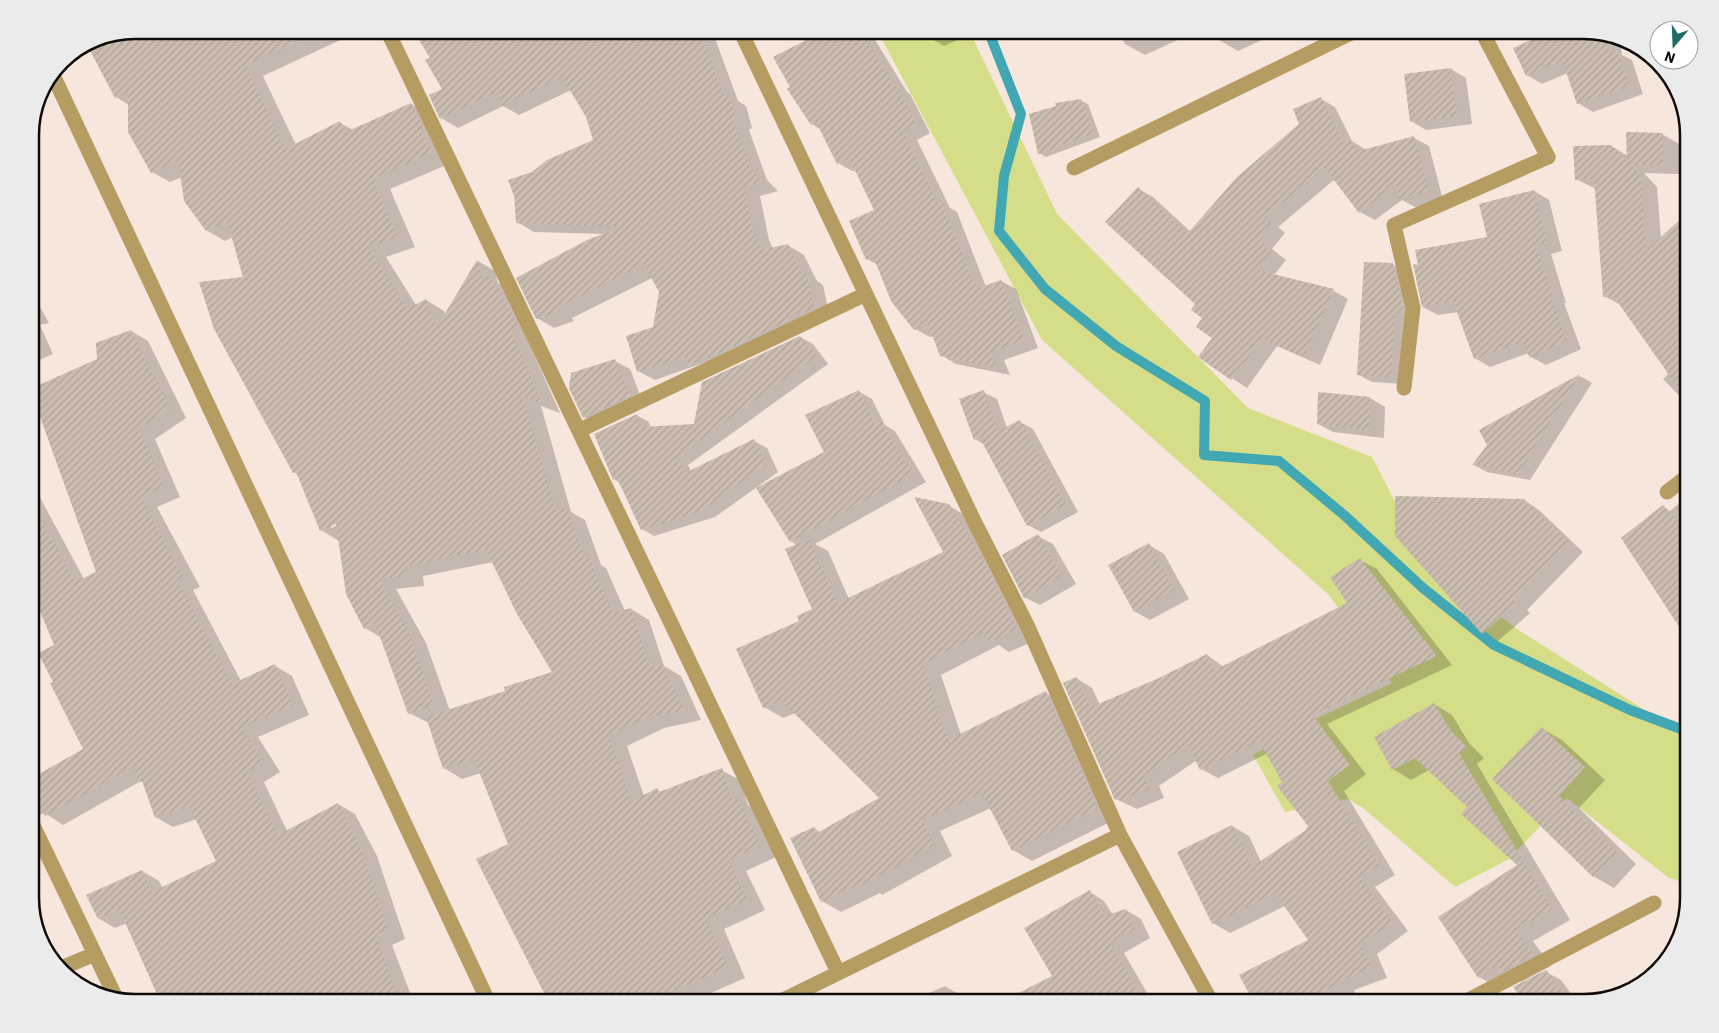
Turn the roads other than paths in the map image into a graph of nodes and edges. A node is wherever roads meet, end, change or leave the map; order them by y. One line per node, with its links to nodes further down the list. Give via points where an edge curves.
1 (392, 39): 9 (street)
2 (744, 39): 7 (street)
3 (1339, 39): 6 (street)
4 (1486, 39): 8 (street, via 1548,156 1394,224 1413,308)
5 (56, 81): 19 (street)
6 (1074, 168)
7 (866, 294): 9 (street); 12 (street, via 1028,627)
8 (1404, 388)
9 (580, 430): 17 (street)
10 (1680, 482): 11 (street)
11 (1667, 492)
12 (1120, 835): 17 (street); 21 (street)
13 (39, 838): 15 (street)
14 (1654, 904): 22 (street)
15 (95, 954): 16 (street); 18 (street)
16 (67, 966)
17 (838, 972): 20 (street)
18 (113, 991)
19 (485, 994)
20 (794, 994)
21 (1207, 994)
22 (1479, 994)

